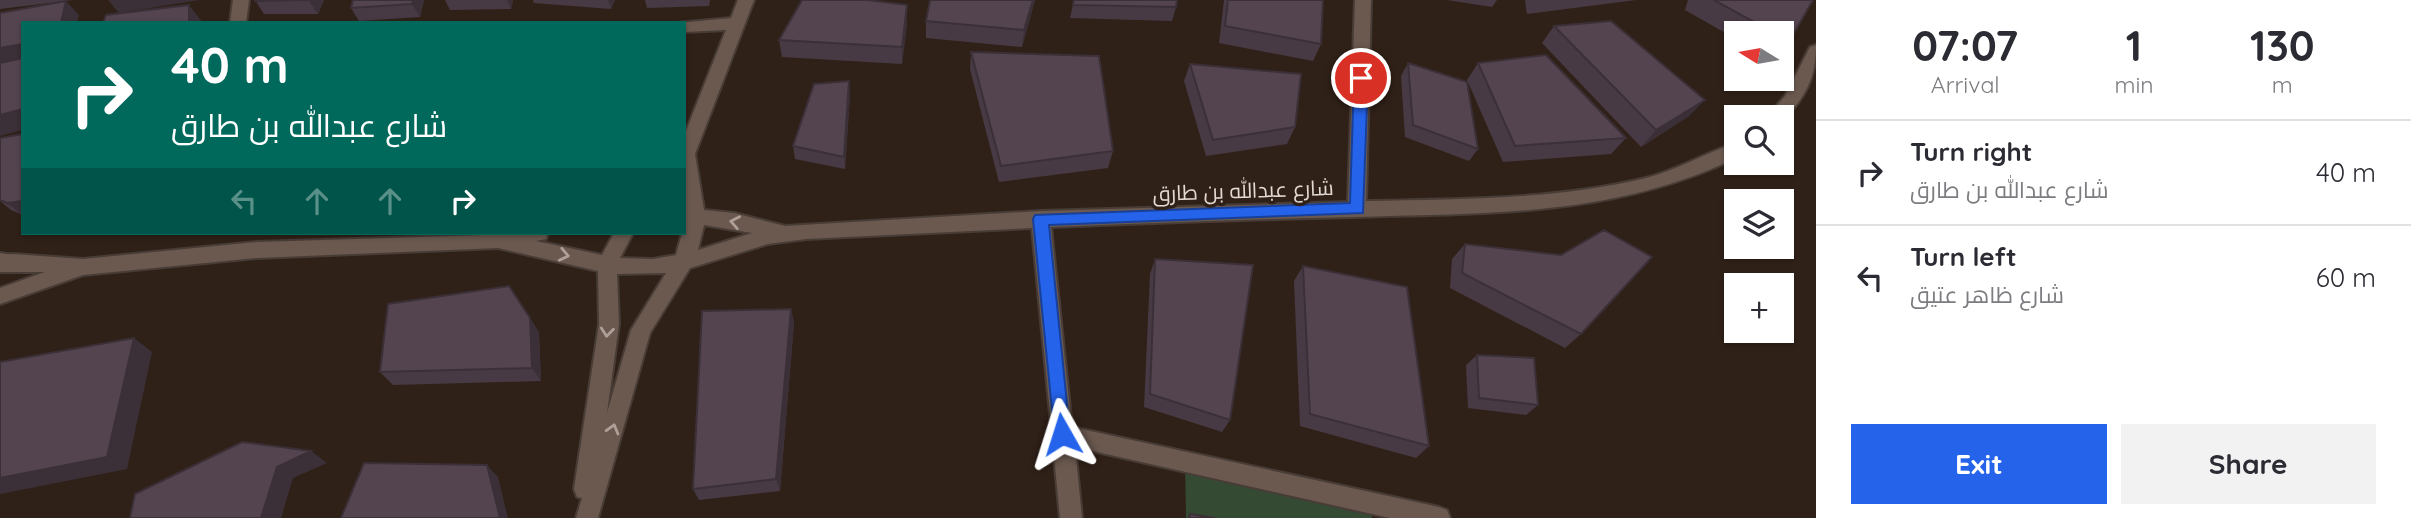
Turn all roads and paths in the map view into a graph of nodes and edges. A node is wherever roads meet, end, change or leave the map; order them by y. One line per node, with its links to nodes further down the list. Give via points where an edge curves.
1 (241, 0): 4 (street)
2 (746, 0): 5 (street)
3 (1363, 0): 11 (street)
4 (238, 21)
5 (736, 24): 6 (street); 10 (street)
6 (686, 26)
7 (1816, 51): 8 (street)
8 (1787, 105)
9 (1724, 156): 11 (street, شارع عبدالله بن طارق, via 1685,174 1579,197)
10 (686, 158): 12 (street)
11 (1357, 209): 13 (street, شارع عبدالله بن طارق)
12 (690, 216): 14 (street, شارع عبدالله بن طارق, one-way to 12); 19 (street, via 692,239)
13 (1041, 219): 14 (street, شارع عبدالله بن طارق); 23 (street)
14 (785, 233): 19 (street, شارع عبدالله بن طارق)
15 (527, 235): 17 (street, شارع عبدالله بن طارق)
16 (623, 235): 20 (street)
17 (498, 240): 20 (street, شارع عبدالله بن طارق, one-way to 20); 21 (street, شارع عبدالله بن طارق, via 257,250)
18 (4, 262): 21 (street, شارع عبدالله بن طارق)
19 (682, 263): 20 (street, شارع عبدالله بن طارق); 25 (street, one-way to 19, via 641,330)
20 (607, 264): 24 (street, one-way to 24, via 608,324)
21 (83, 267): 22 (street, شارع عبدالله بن طارق)
22 (0, 296)
23 (1062, 434): 26 (street); 27 (street)
24 (580, 518)
25 (587, 518)
26 (1071, 518)
27 (1439, 518)

